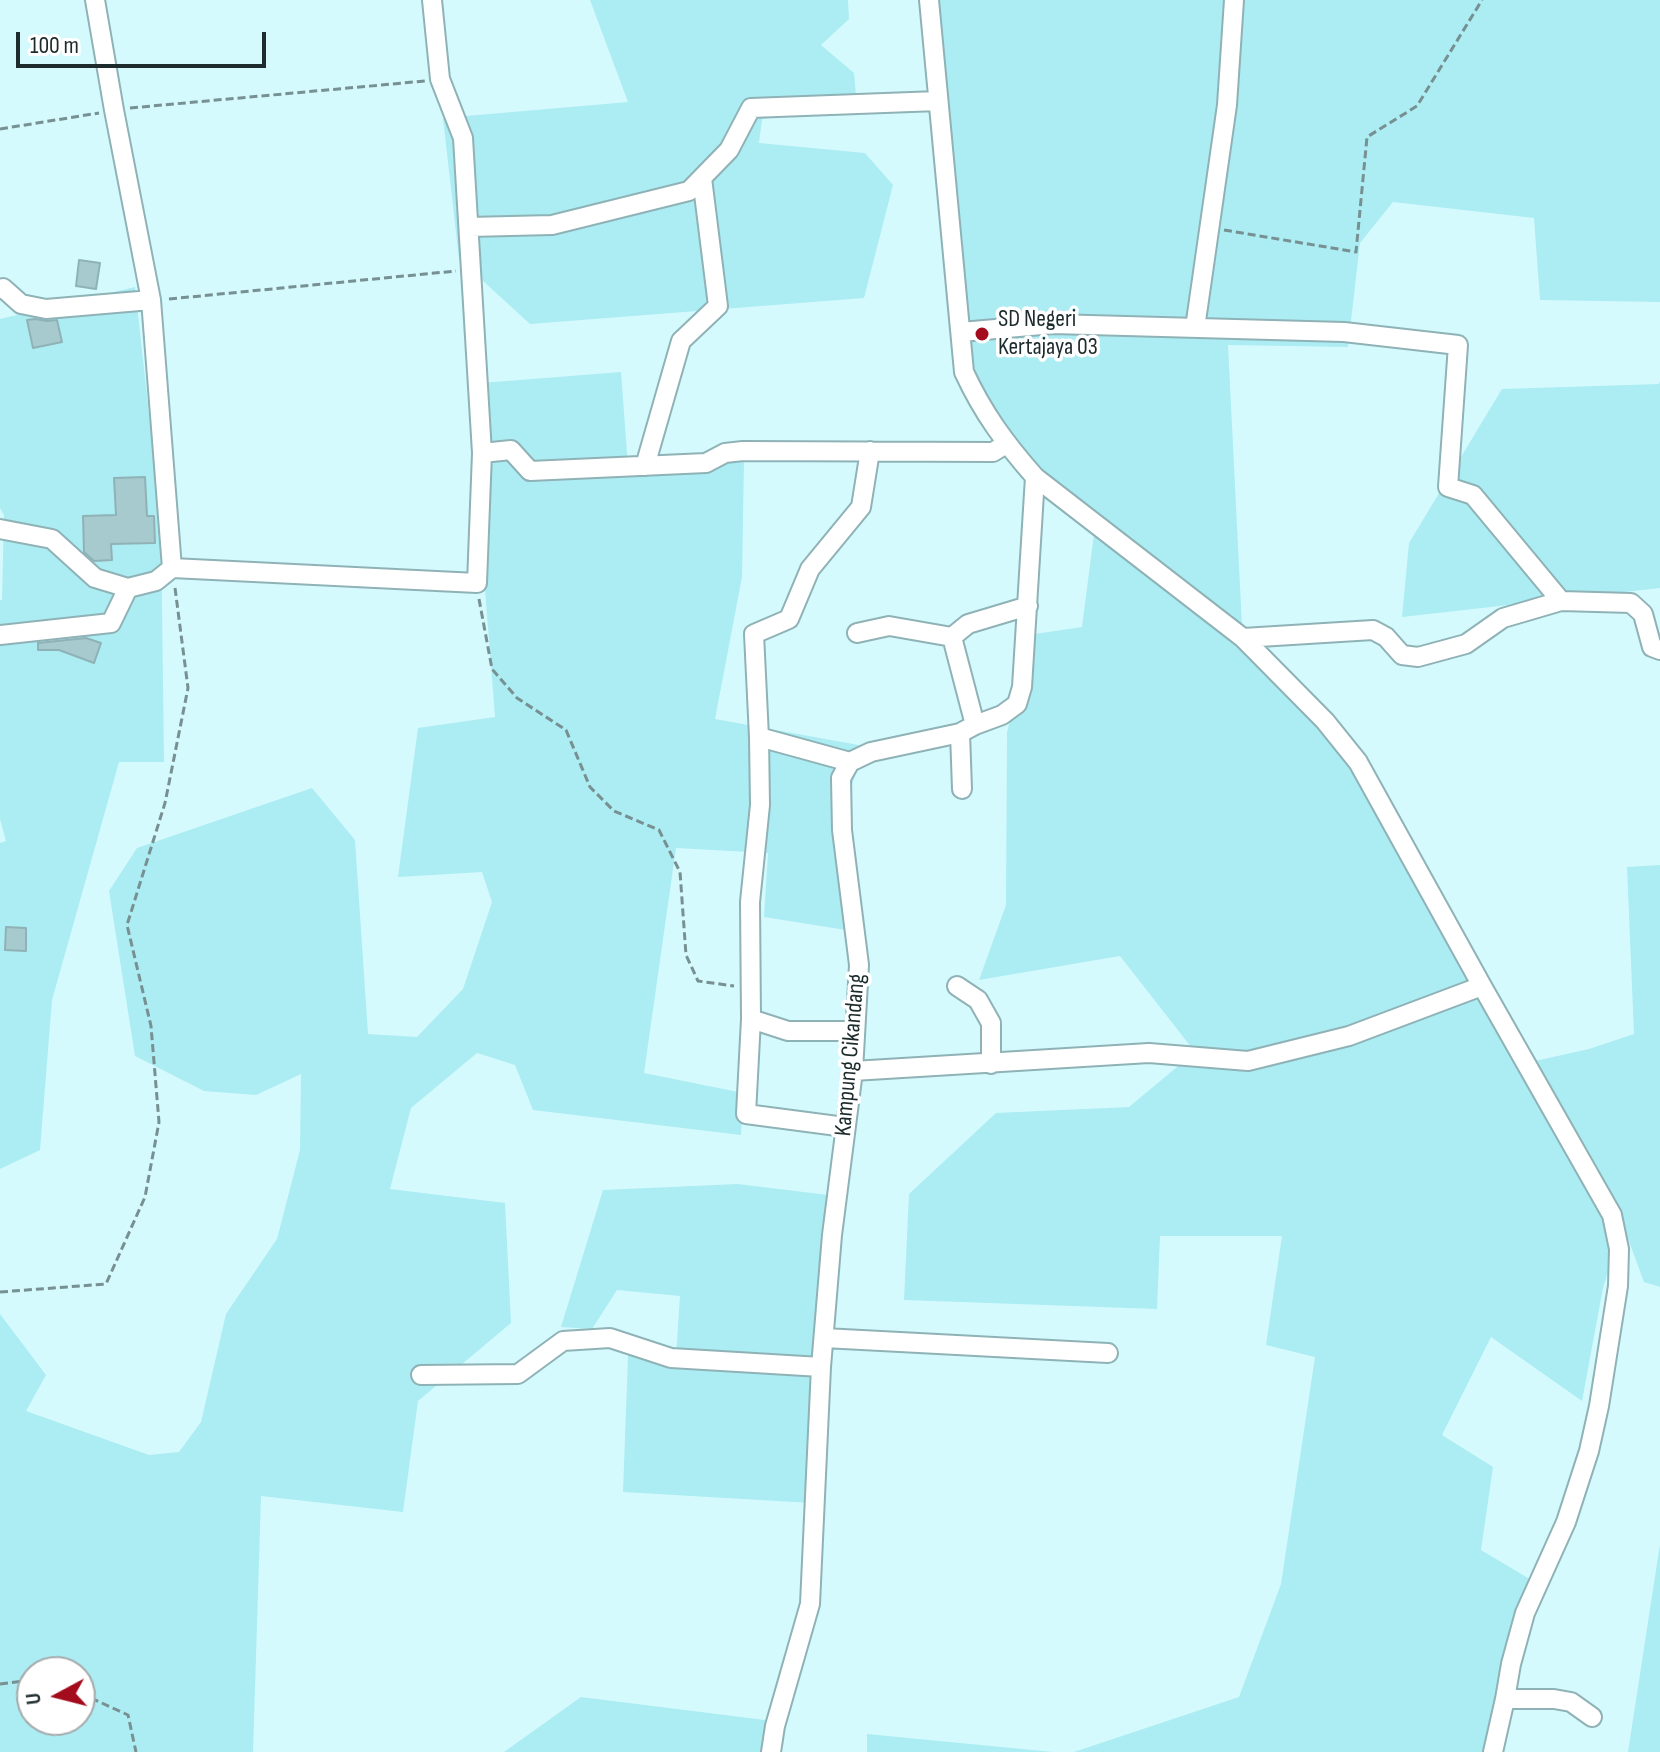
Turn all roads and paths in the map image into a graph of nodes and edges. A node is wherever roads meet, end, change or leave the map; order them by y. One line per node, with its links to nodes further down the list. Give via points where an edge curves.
1 (95, 0): 8 (street)
2 (432, 0): 6 (street)
3 (929, 0): 7 (street)
4 (1234, 0): 12 (street, via 1227,105)
5 (1482, 0): 12 (path, via 1417,106 1367,137 1356,252)
6 (440, 79): 8 (path); 11 (street, via 463,138)
7 (938, 101): 10 (street, via 751,108 729,150); 17 (street)
8 (114, 110): 9 (path); 15 (street)
9 (0, 129)
10 (702, 178): 11 (street, via 689,191 552,225); 21 (street, via 718,306 681,341)
11 (469, 227): 13 (street)
12 (1209, 227): 16 (street)
13 (472, 269): 15 (path); 20 (street)
14 (0, 289): 15 (street, via 21,304 46,309)
15 (151, 300): 24 (street)
16 (1195, 328): 17 (street, via 1053,324); 27 (street, via 1344,332 1458,345 1448,487 1473,495)
17 (961, 332): 18 (street, via 964,372)
18 (1006, 444): 19 (street, via 993,452); 22 (street)
19 (870, 451): 21 (street, via 743,451 706,463); 35 (street, via 861,507 810,569 789,619 754,634)
20 (482, 453): 21 (street, via 511,450 530,471); 25 (street)
21 (645, 466)
22 (1035, 477): 28 (street); 32 (street)
23 (0, 529): 26 (street, via 52,539 95,578)
24 (172, 568): 25 (street); 26 (street, via 156,581); 46 (path, via 188,688 165,803 127,925 151,1026 159,1122 145,1197 106,1284)
25 (477, 583): 40 (path, via 492,669 517,698 566,730 590,787 614,811 659,830 680,872 686,955 698,981)
26 (128, 588): 30 (street, via 111,623)
27 (1561, 601): 32 (street, via 1503,618 1466,644 1418,657 1402,655 1373,630); 33 (street, via 1631,603 1643,614 1652,647)
28 (1028, 606): 31 (street, via 968,624); 34 (street, via 1017,704)
29 (857, 633): 31 (street, via 889,626)
30 (0, 635)
31 (952, 637): 34 (street)
32 (1243, 638): 39 (street, via 1358,762)
33 (1660, 650)
34 (968, 729): 36 (street); 37 (street)
35 (759, 737): 36 (street); 40 (street)
36 (850, 762): 42 (street, Kampung Cikandang, via 841,778 841,804 859,965)
37 (962, 789)
38 (957, 986): 43 (street, via 978,1000 991,1023)
39 (1482, 986): 43 (street, via 1349,1036 1248,1061 1149,1053); 51 (street, via 1612,1215 1619,1249 1618,1286 1589,1451 1566,1522 1525,1613)
40 (751, 988): 41 (street)
41 (751, 1019): 42 (street, via 788,1031); 45 (street, via 746,1114)
42 (855, 1031): 44 (street, Kampung Cikandang)
43 (991, 1064): 44 (street)
44 (853, 1071): 45 (street, Kampung Cikandang)
45 (845, 1127): 47 (street, Kampung Cikandang)
46 (0, 1292)
47 (824, 1338): 48 (street); 49 (street, Kampung Cikandang)
48 (1108, 1353)
49 (821, 1367): 50 (street, via 671,1358 610,1338 563,1341 518,1374); 55 (street, Kampung Cikandang, via 810,1604)
50 (421, 1375)
51 (1505, 1699): 53 (street, via 1571,1702); 56 (street)
52 (96, 1700): 54 (path, via 128,1715)
53 (1592, 1717)
54 (136, 1752)
55 (771, 1752)
56 (1493, 1752)

